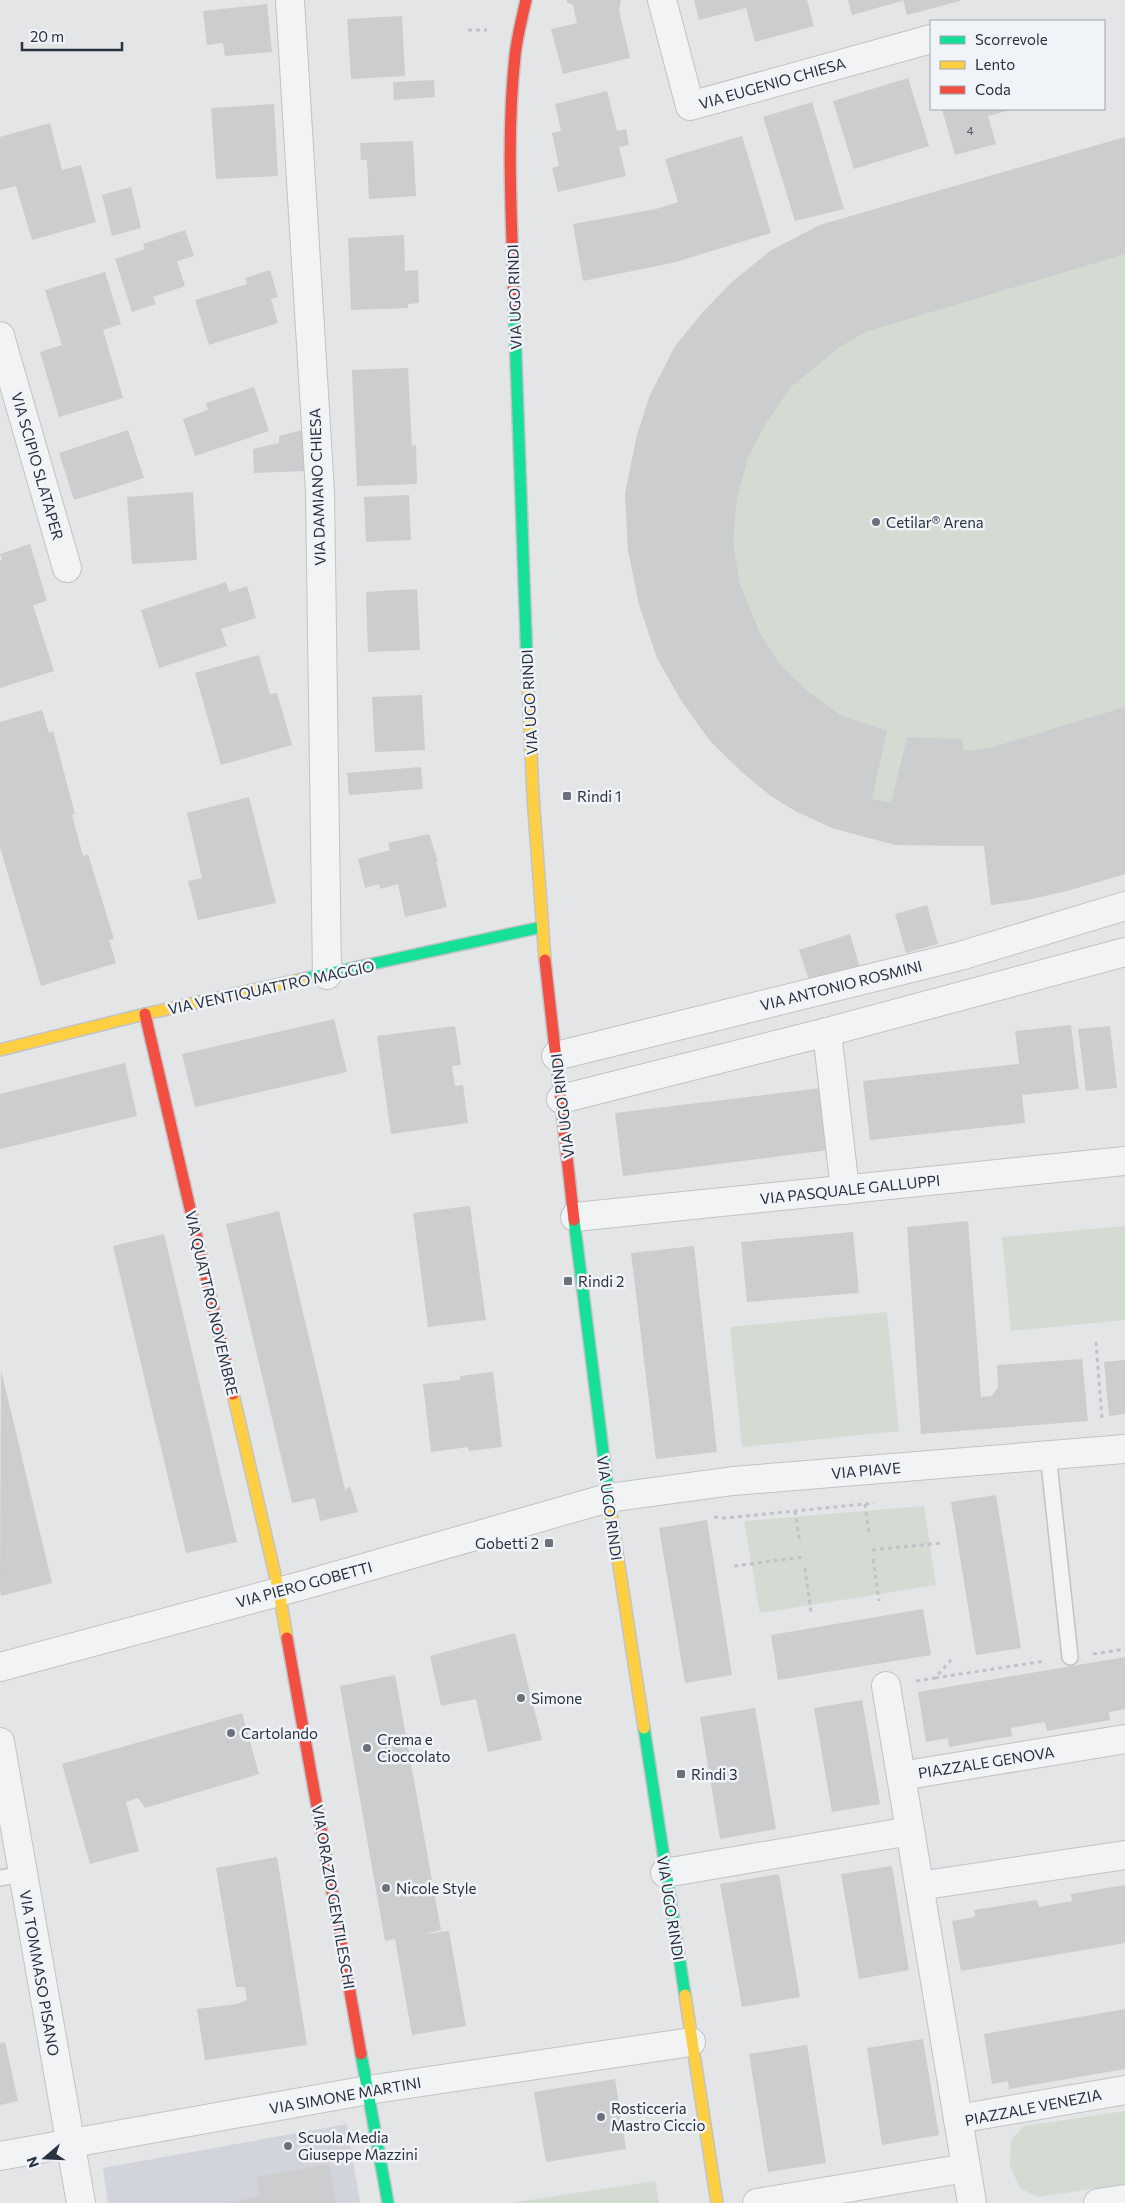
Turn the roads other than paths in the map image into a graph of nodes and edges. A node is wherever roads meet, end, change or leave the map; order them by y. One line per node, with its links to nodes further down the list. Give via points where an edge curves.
1 (290, 0): 10 (street, VIA DAMIANO CHIESA, via 320,492)
2 (526, 0): 8 (street, VIA UGO RINDI, via 515,54 510,168 522,551)
3 (662, 0): 4 (street, VIA EUGENIO CHIESA, via 690,106)
4 (930, 39)
5 (0, 336): 6 (street, VIA SCIPIO SLATAPER)
6 (67, 568)
7 (1125, 906): 14 (street, VIA ANTONIO ROSMINI, via 960,956)
8 (542, 927): 10 (street, VIA VENTIQUATTRO MAGGIO); 14 (street, VIA UGO RINDI)
9 (1125, 952): 12 (street)
10 (327, 975): 11 (street, VIA VENTIQUATTRO MAGGIO)
11 (145, 1014): 13 (street, VIA VENTIQUATTRO MAGGIO); 22 (street, VIA QUATTRO NOVEMBRE)
12 (827, 1032): 15 (street); 17 (street)
13 (0, 1050)
14 (556, 1056): 15 (street, VIA UGO RINDI)
15 (561, 1099): 18 (street, VIA UGO RINDI)
16 (1125, 1161): 17 (street, VIA PASQUALE GALLUPPI)
17 (845, 1190): 18 (street, VIA PASQUALE GALLUPPI)
18 (575, 1217): 21 (street, VIA UGO RINDI)
19 (1125, 1449): 20 (street, VIA PIAVE)
20 (1048, 1454): 21 (street, VIA PIAVE, via 733,1481); 23 (lane)
21 (608, 1498): 22 (street, VIA PIERO GOBETTI); 31 (street, VIA UGO RINDI)
22 (279, 1592): 24 (street, VIA PIERO GOBETTI); 35 (street, VIA ORAZIO GENTILESCHI)
23 (1070, 1657)
24 (0, 1667)
25 (886, 1686): 28 (street)
26 (1125, 1739): 28 (street, PIAZZALE GENOVA)
27 (0, 1742): 32 (street, VIA TOMMASO PISANO)
28 (901, 1776): 29 (street, PIAZZALE GENOVA)
29 (910, 1831): 31 (street); 33 (street, PIAZZALE GENOVA)
30 (1125, 1855): 33 (street)
31 (666, 1873): 34 (street, VIA UGO RINDI)
32 (12, 1876): 38 (street, VIA TOMMASO PISANO)
33 (919, 1886): 37 (street, PIAZZALE GENOVA)
34 (691, 2042): 35 (street, VIA SIMONE MARTINI); 44 (street, VIA UGO RINDI)
35 (368, 2090): 38 (street, VIA SIMONE MARTINI); 43 (street, VIA ORAZIO GENTILESCHI)
36 (1125, 2090): 37 (street, PIAZZALE VENEZIA)
37 (958, 2119): 40 (street, PIAZZALE VENEZIA)
38 (70, 2144): 39 (street, VIA SIMONE MARTINI); 42 (street, VIA TOMMASO PISANO)
39 (0, 2156)
40 (966, 2168): 45 (street); 46 (street, PIAZZALE VENEZIA)
41 (1125, 2199): 47 (street)
42 (81, 2203)
43 (388, 2203)
44 (717, 2203)
45 (757, 2203)
46 (972, 2203)
47 (1098, 2203)

